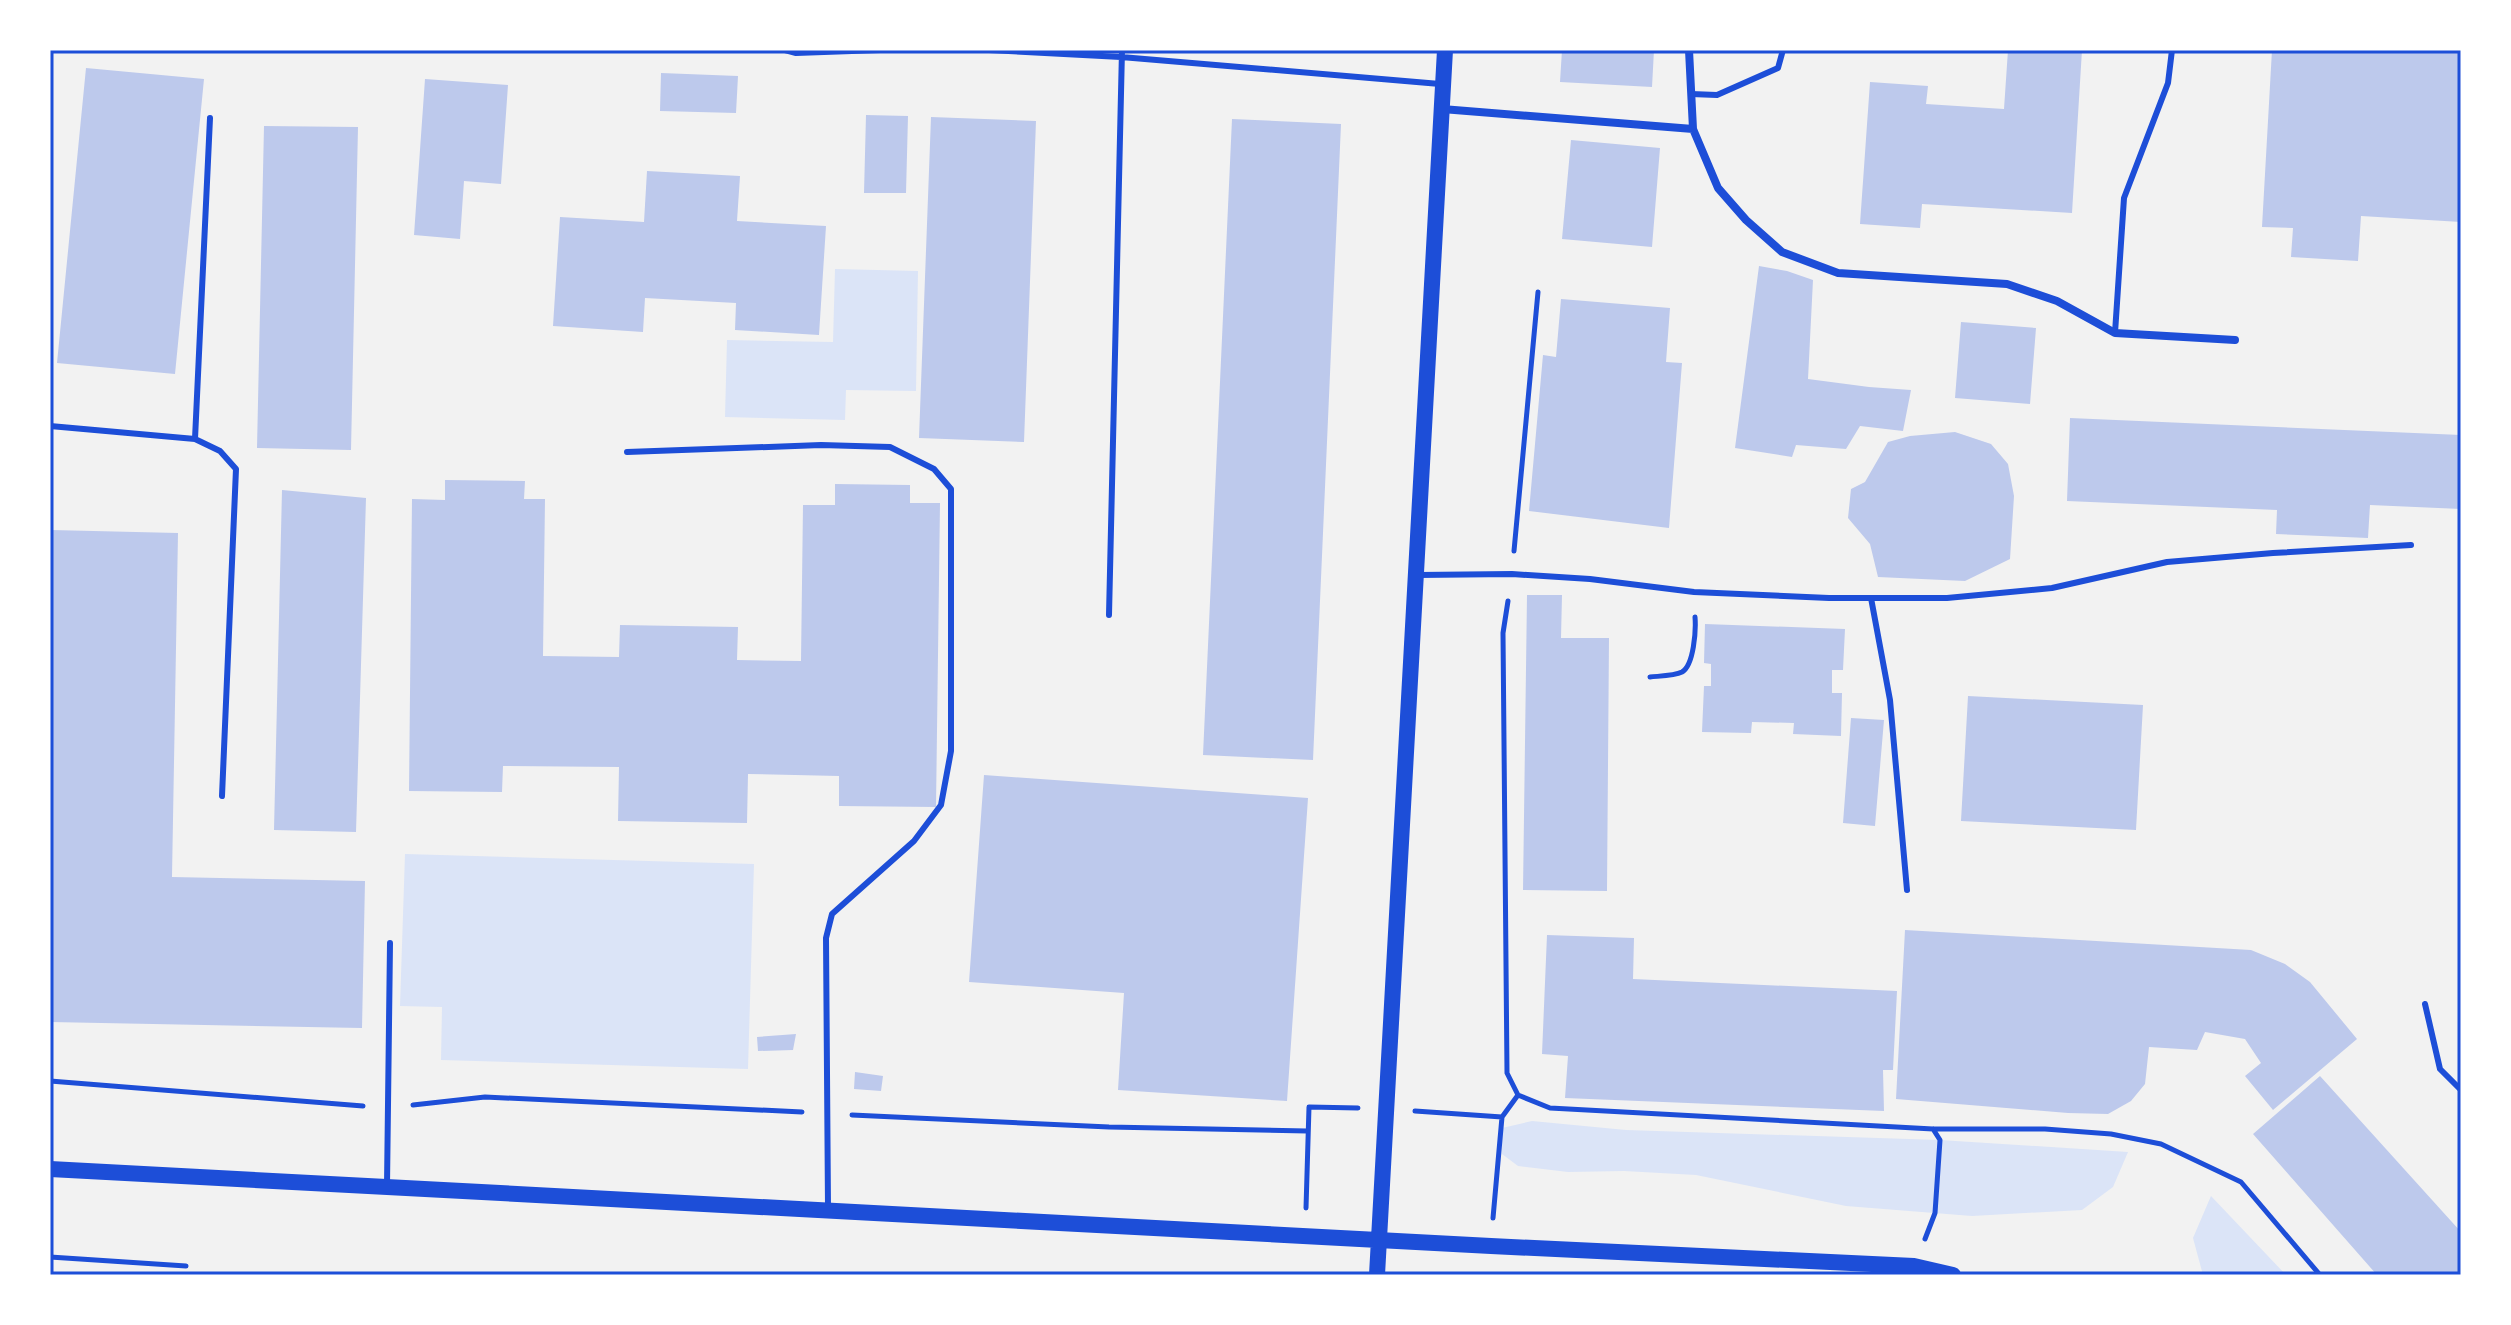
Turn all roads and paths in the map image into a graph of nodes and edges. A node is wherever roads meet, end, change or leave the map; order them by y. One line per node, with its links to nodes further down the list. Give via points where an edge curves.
1 (785, 50): 2 (lane)
2 (880, 50)
3 (989, 50): 8 (lane)
4 (1445, 50): 9 (main road)
5 (1689, 50): 10 (street)
6 (1783, 50): 10 (lane, via 1778,68 1717,95)
7 (2172, 50): 15 (lane, via 2168,83 2124,198)
8 (1122, 54): 9 (lane); 24 (lane)
9 (1444, 84): 11 (main road)
10 (1691, 94): 13 (street)
11 (1442, 109): 13 (street); 22 (main road)
12 (210, 118): 18 (lane)
13 (1693, 129): 15 (street, via 1718,188 1782,252 1838,273 2007,284 2057,301)
14 (1538, 292): 21 (path)
15 (2115, 333): 16 (street)
16 (2235, 340)
17 (50, 426): 18 (lane)
18 (195, 439): 27 (lane, via 220,451 236,469)
19 (627, 452): 35 (lane, via 890,447 934,469 951,489 951,751 941,805 914,841 832,914 826,938)
20 (2411, 545): 23 (lane, via 2167,562 2040,590)
21 (1512, 574): 22 (lane); 23 (lane, via 1694,592); 33 (path, via 1503,633 1507,1073)
22 (1418, 575): 41 (main road)
23 (1871, 598): 28 (lane, via 1890,700)
24 (1109, 615)
25 (1696, 633): 26 (path, via 1689,665 1682,672)
26 (1650, 677)
27 (222, 796)
28 (1907, 890)
29 (390, 943): 34 (lane)
30 (2425, 1004): 32 (lane, via 2440,1069)
31 (50, 1081): 34 (path)
32 (2461, 1090)
33 (1518, 1095): 36 (path, via 1550,1108); 42 (path, via 1502,1117)
34 (387, 1107): 35 (path, via 485,1097); 39 (lane)
35 (826, 1113): 37 (path); 40 (lane)
36 (1933, 1129): 45 (path, via 1940,1140 1935,1213); 48 (path, via 2045,1129 2161,1144 2241,1182)
37 (1307, 1131)
38 (50, 1169): 39 (main road)
39 (387, 1186): 40 (main road)
40 (828, 1209): 41 (main road)
41 (1380, 1239): 42 (main road); 46 (main road)
42 (1491, 1246): 45 (main road)
43 (50, 1257): 44 (path)
44 (186, 1266)
45 (1914, 1270): 47 (main road)
46 (1377, 1275)
47 (1953, 1275)
48 (2320, 1275)

